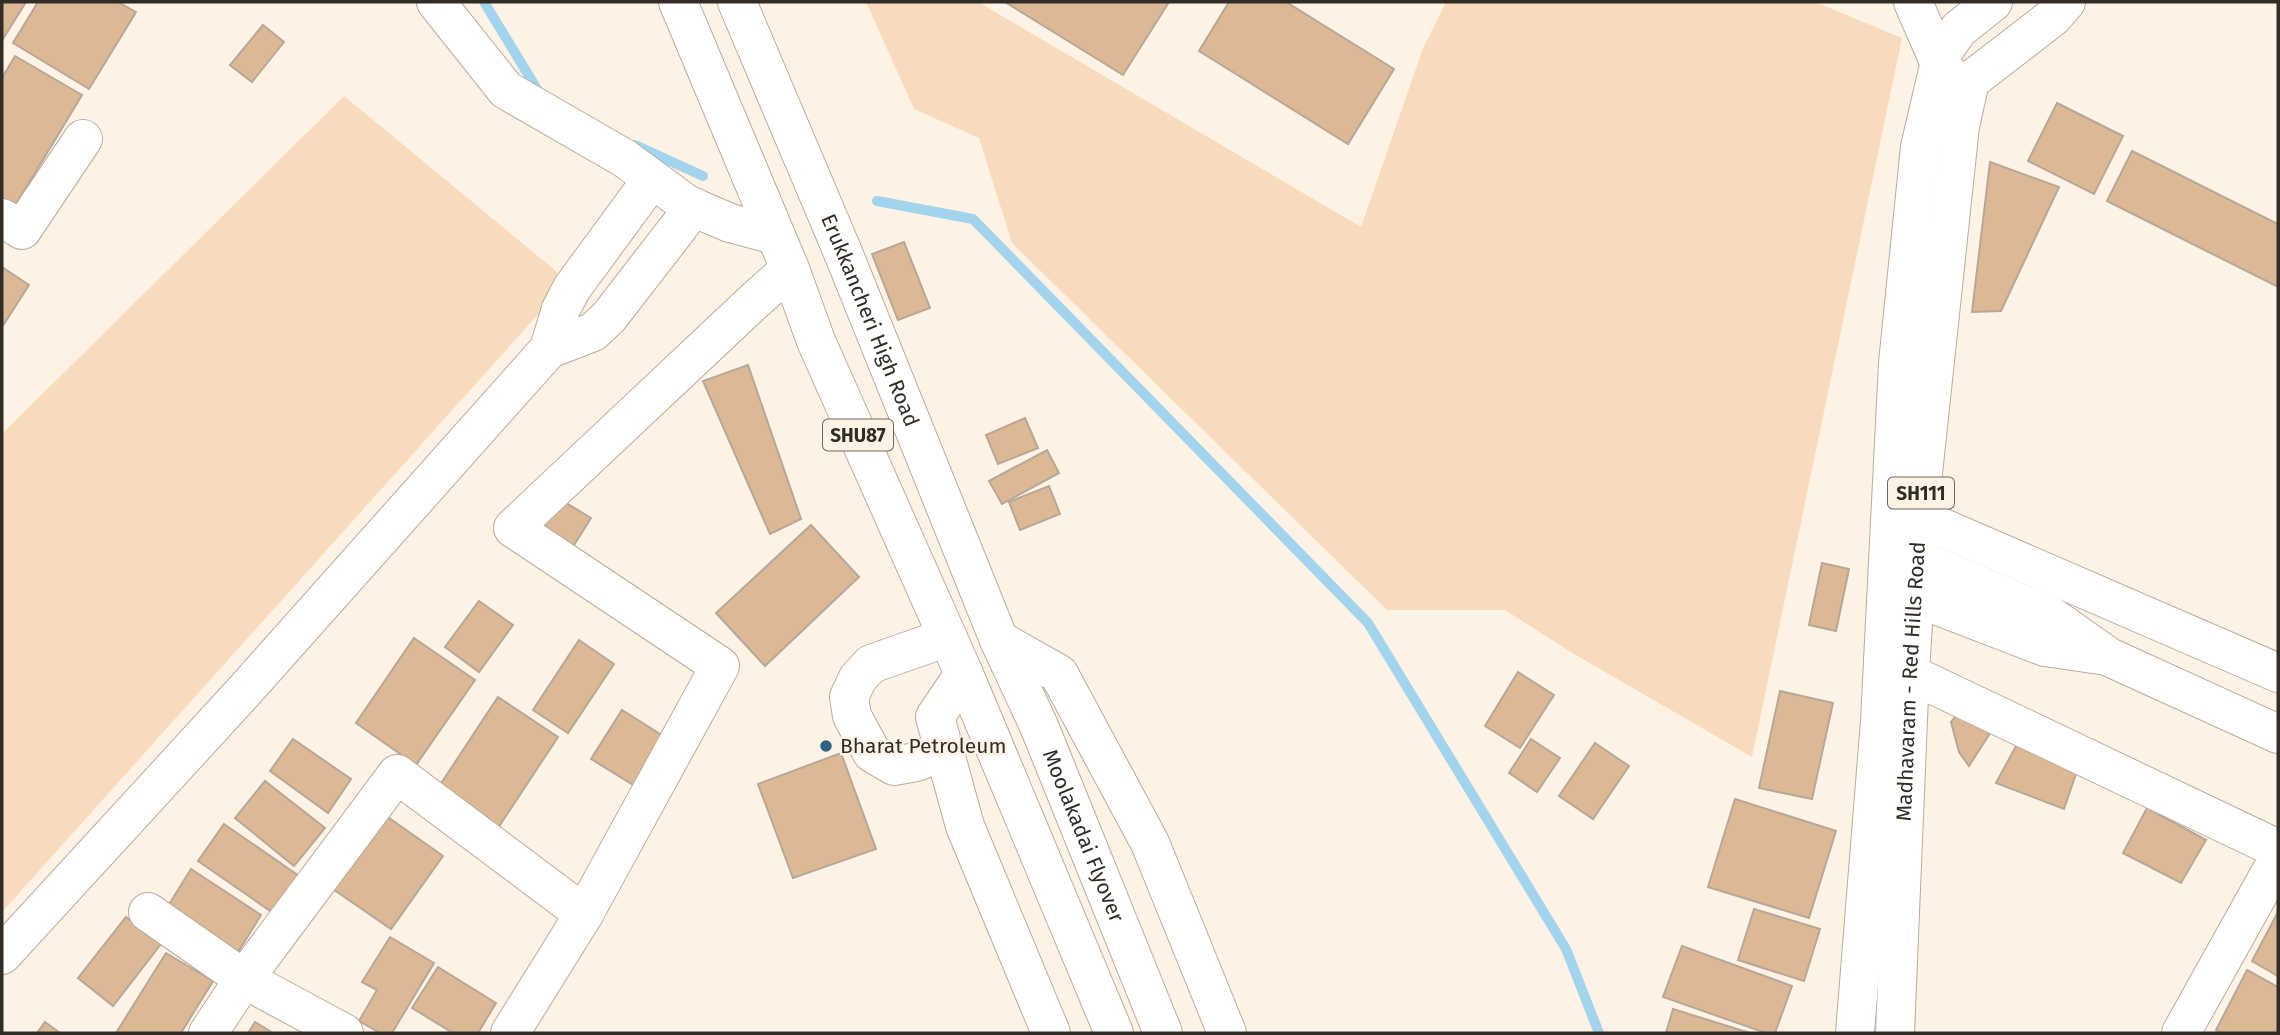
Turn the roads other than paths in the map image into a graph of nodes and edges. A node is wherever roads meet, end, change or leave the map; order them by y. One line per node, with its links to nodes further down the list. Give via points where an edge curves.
1 (436, 2): 10 (main road, via 506,90)
2 (678, 2): 13 (main road, SHU87)
3 (1993, 2): 7 (main road, Madhavaram - Red Hills Road / SH111, via 1959,29)
4 (2066, 2): 8 (main road, Madhavaram - Red Hills Road / SH111, via 1970,81)
5 (1906, 5): 7 (main road)
6 (740, 11): 20 (main road, Erukkancheri High Road / SHU87)
7 (1940, 64): 8 (main road); 22 (main road, Madhavaram - Red Hills Road / SH111, via 1920,147 1898,363)
8 (1967, 95): 16 (main road, Madhavaram - Red Hills Road / SH111)
9 (83, 139): 12 (main road, via 22,230)
10 (652, 179): 11 (main road); 15 (main road, via 572,288)
11 (694, 207): 13 (main road); 15 (main road, via 609,317 593,332)
12 (2, 218)
13 (775, 235): 14 (main road, SHU87)
14 (790, 269): 19 (main road, SHU87, via 816,341); 30 (main road, via 513,528 720,666)
15 (549, 349): 31 (main road)
16 (1920, 517): 17 (main road, Madhavaram - Red Hills Road / SH111); 23 (main road)
17 (1917, 558): 18 (main road, Madhavaram - Red Hills Road / SH111); 21 (main road, via 2051,616)
18 (1915, 597): 21 (main road, via 2045,647); 22 (main road, Madhavaram - Red Hills Road / SH111)
19 (948, 637): 24 (main road, SHU87); 26 (main road, via 871,664 849,696 852,716 872,753 894,766)
20 (999, 640): 38 (main road, Moolakadai Flyover / SHU87, via 1039,726); 39 (main road, via 1059,674 1150,844)
21 (2109, 657): 25 (main road)
22 (1897, 667): 27 (main road); 40 (main road, Madhavaram - Red Hills Road / SH111); 41 (main road, Madhavaram - Red Hills Road / SH111)
23 (2278, 673)
24 (964, 674): 26 (main road, via 935,717); 37 (main road, SHU87)
25 (2278, 734)
26 (945, 751): 36 (main road, via 965,826)
27 (2278, 849)
28 (2278, 859): 42 (main road)
29 (148, 912): 32 (main road)
30 (584, 914): 32 (main road, via 397,774); 35 (main road)
31 (2, 955)
32 (244, 979): 33 (main road); 34 (main road)
33 (208, 1033)
34 (344, 1033)
35 (510, 1033)
36 (1051, 1033)
37 (1114, 1033)
38 (1163, 1033)
39 (1227, 1033)
40 (1855, 1033)
41 (1895, 1033)
42 (2181, 1033)

